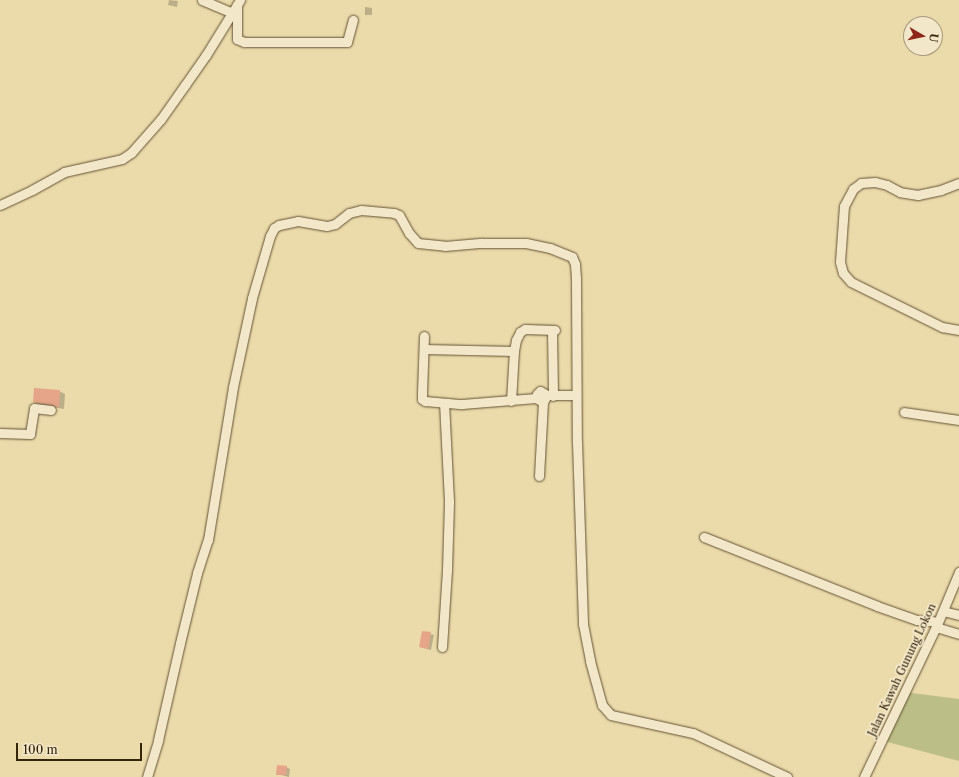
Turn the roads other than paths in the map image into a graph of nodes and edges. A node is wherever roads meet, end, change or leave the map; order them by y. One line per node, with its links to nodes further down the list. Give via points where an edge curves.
1 (202, 0): 2 (street)
2 (237, 6): 3 (street, via 237,39 244,42 347,42); 5 (street, via 161,119 131,153 122,159 64,172)
3 (353, 20)
4 (959, 183): 6 (street, via 918,195 900,192 875,182 860,183 853,189 844,206 840,262 843,273 851,282 942,327)
5 (0, 205)
6 (959, 330)
7 (424, 336): 8 (street)
8 (424, 349): 9 (street); 13 (street, via 422,398 425,401)
9 (514, 351): 11 (street, via 520,332 553,330); 12 (street)
10 (576, 395): 11 (street); 26 (street, via 576,278 572,257 550,248 526,243 445,246 418,243 409,233 400,215 380,211 361,210 350,213 335,224 327,226 298,222 274,228 252,298 233,387 208,540 197,573); 27 (street, via 583,624 590,661 604,709 617,717 693,733)
11 (544, 398): 12 (street); 18 (street)
12 (511, 401): 13 (street)
13 (444, 403): 25 (street, via 448,501)
14 (51, 410): 17 (street, via 34,408 30,434)
15 (904, 412): 16 (street)
16 (959, 420)
17 (0, 433)
18 (539, 476)
19 (704, 537): 23 (street, via 896,613)
20 (959, 572): 21 (street, Jalan Kawah Gunung Lokon)
21 (943, 610): 22 (street); 23 (street, Jalan Kawah Gunung Lokon)
22 (959, 615)
23 (937, 625): 24 (street); 28 (street, Jalan Kawah Gunung Lokon)
24 (959, 634)
25 (442, 647)
26 (147, 777)
27 (787, 777)
28 (864, 777)

